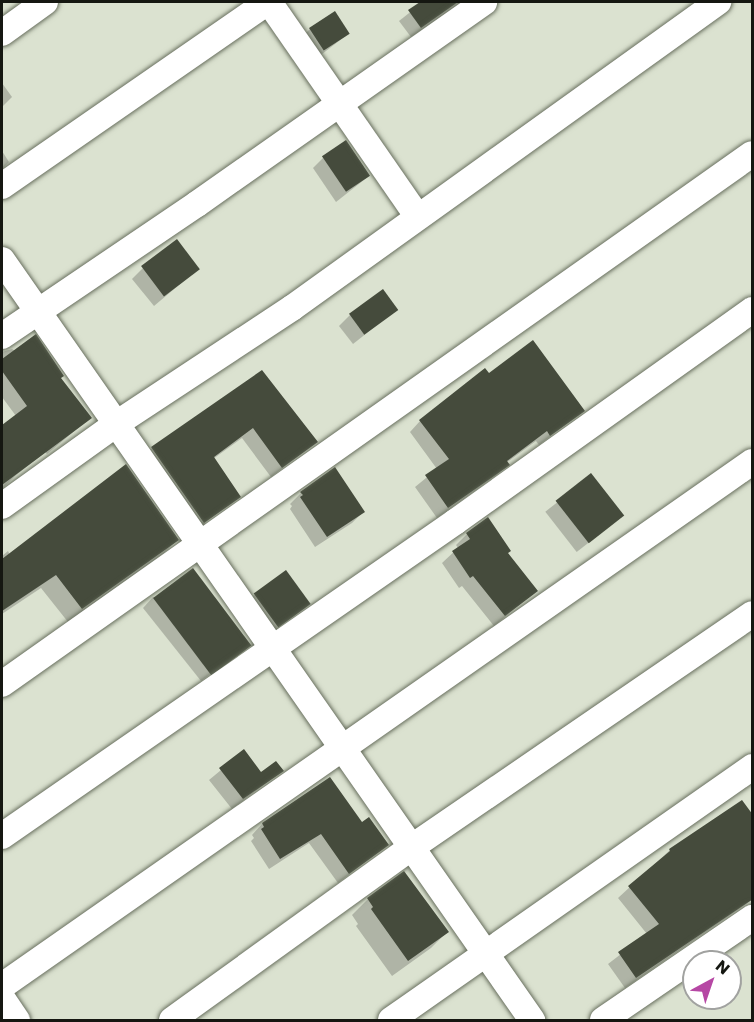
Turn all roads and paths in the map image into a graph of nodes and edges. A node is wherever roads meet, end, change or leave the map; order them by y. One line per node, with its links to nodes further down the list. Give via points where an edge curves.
1 (45, 2): 5 (street)
2 (268, 2): 6 (street); 8 (street)
3 (484, 2): 6 (street)
4 (718, 2): 9 (street)
5 (2, 33)
6 (339, 103): 9 (street); 12 (street)
7 (753, 154): 17 (street)
8 (2, 186)
9 (417, 216): 14 (street, via 292,308)
10 (2, 260): 12 (street)
11 (753, 310): 19 (street)
12 (37, 311): 13 (street); 14 (street)
13 (2, 336)
14 (116, 424): 16 (street); 17 (street)
15 (753, 462): 21 (street)
16 (2, 506)
17 (200, 545): 19 (street); 20 (street)
18 (753, 614): 24 (street)
19 (273, 649): 21 (street); 23 (street)
20 (2, 684)
21 (341, 747): 24 (street); 27 (street)
22 (753, 767): 26 (street)
23 (2, 836)
24 (411, 847): 26 (street); 30 (street)
25 (753, 918): 33 (street)
26 (486, 954): 31 (street); 32 (street)
27 (2, 986)
28 (2, 998): 29 (street)
29 (17, 1020)
30 (172, 1020)
31 (391, 1020)
32 (532, 1020)
33 (603, 1020)

